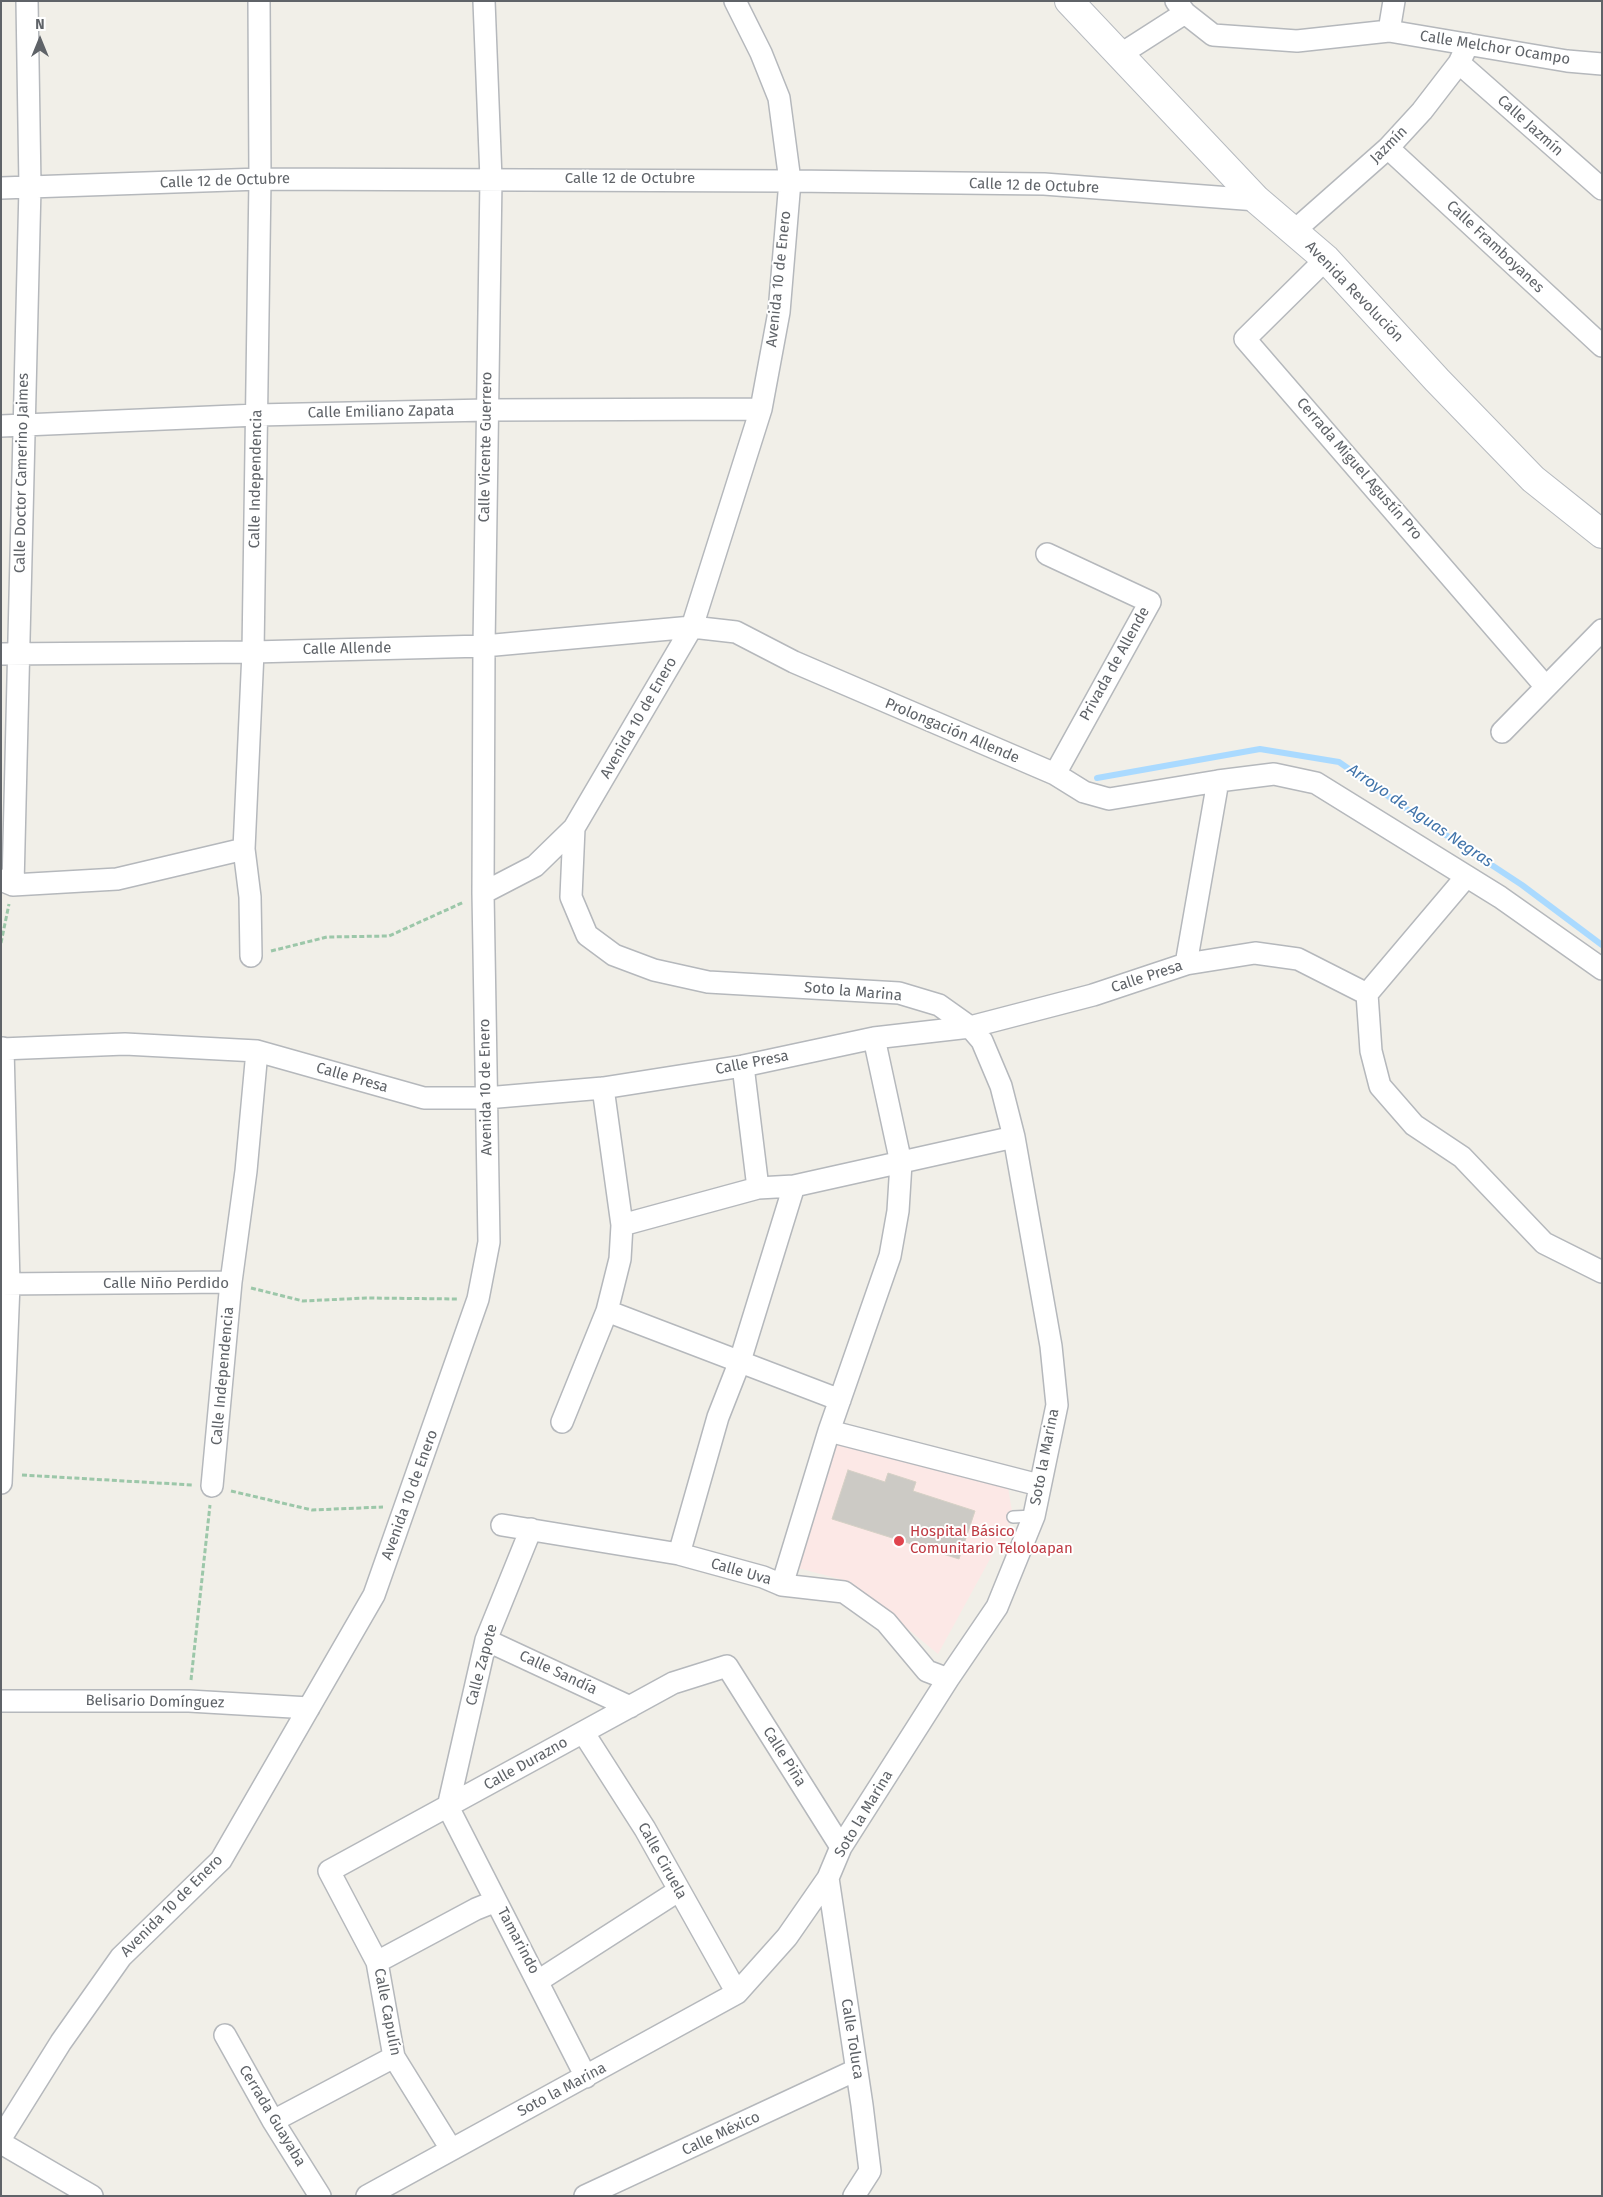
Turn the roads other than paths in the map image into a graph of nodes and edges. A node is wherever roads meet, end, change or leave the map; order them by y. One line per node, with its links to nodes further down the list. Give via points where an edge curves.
1 (27, 1): 16 (street, Calle Doctor Camerino Jaimes)
2 (259, 1): 14 (street, Calle Independencia)
3 (484, 1): 13 (street, Calle Vicente Guerrero)
4 (735, 1): 15 (street, Avenida 10 de Enero, via 761,53 778,98)
5 (1069, 1): 10 (street, Avenida Revolución)
6 (1394, 1): 8 (street)
7 (1180, 7): 8 (street, Calle Melchor Ocampo, via 1213,35 1297,41); 10 (street, Calle Melchor Ocampo)
8 (1389, 31): 9 (street, Calle Melchor Ocampo)
9 (1464, 53): 11 (street, Calle Melchor Ocampo); 12 (street, Jazmín, via 1422,111); 18 (street, Calle Jazmín)
10 (1121, 54): 19 (street, Avenida Revolución)
11 (1602, 64)
12 (1388, 148): 20 (street, Jazmín); 22 (street, Calle Framboyanes)
13 (491, 178): 14 (street, Calle 12 de Octubre); 15 (street, Calle 12 de Octubre); 24 (street, Calle Vicente Guerrero)
14 (260, 179): 16 (street, Calle 12 de Octubre); 25 (street, Calle Independencia)
15 (790, 180): 19 (street, Calle 12 de Octubre, via 1044,184); 23 (street, Avenida 10 de Enero, via 778,312)
16 (30, 187): 17 (street, Calle 12 de Octubre); 27 (street, Calle Doctor Camerino Jaimes)
17 (1, 188)
18 (1602, 189)
19 (1257, 200): 20 (street, Avenida Revolución)
20 (1294, 231): 21 (street, Avenida Revolución)
21 (1326, 258): 28 (street, Avenida Revolución, via 1533,479); 35 (street, Cerrada Miguel Agustín Pro, via 1245,339)
22 (1602, 346)
23 (761, 409): 24 (street, Calle Emiliano Zapata); 30 (street, Avenida 10 de Enero)
24 (487, 410): 25 (street, Calle Emiliano Zapata); 32 (street, Calle Vicente Guerrero)
25 (257, 415): 27 (street, Calle Emiliano Zapata); 33 (street, Calle Independencia)
26 (1, 426): 27 (street, Calle Emiliano Zapata)
27 (23, 426): 34 (street, Calle Doctor Camerino Jaimes)
28 (1602, 534)
29 (1047, 554): 37 (street, Privada de Allende, via 1150,602)
30 (692, 627): 32 (street, Calle Allende); 37 (street, Prolongación Allende, via 736,632 794,662); 39 (street, Avenida 10 de Enero)
31 (1602, 630): 35 (street)
32 (484, 646): 33 (street, Calle Allende); 43 (street, Calle Vicente Guerrero)
33 (253, 652): 34 (street, Calle Allende); 40 (street, Calle Independencia)
34 (10, 654): 42 (street, Calle Doctor Camerino Jaimes)
35 (1546, 686): 36 (street)
36 (1502, 732)
37 (1055, 774): 38 (street, Prolongación Allende, via 1084,792 1109,799)
38 (1218, 781): 41 (street, Prolongación Allende, via 1274,774 1316,783); 45 (street)
39 (574, 828): 43 (street, Avenida 10 de Enero, via 534,866); 48 (street, Soto la Marina, via 572,897 588,935 614,955 654,970 708,982 899,993 939,1005)
40 (244, 849): 42 (street, via 117,880); 44 (street, Calle Independencia, via 250,897)
41 (1466, 877): 46 (street, Prolongación Allende); 47 (street)
42 (7, 882)
43 (483, 894): 54 (street, Avenida 10 de Enero)
44 (251, 956)
45 (1186, 964): 47 (street, Calle Presa, via 1256,953 1298,959); 48 (street, Calle Presa, via 1094,995)
46 (1602, 969)
47 (1367, 994): 60 (street, via 1371,1051 1380,1086 1414,1125 1462,1157 1544,1243)
48 (970, 1027): 49 (street, Calle Presa); 55 (street, Soto la Marina, via 982,1041 1001,1086)
49 (874, 1038): 52 (street, Calle Presa); 56 (street)
50 (2, 1049): 51 (street, Calle Presa, via 125,1044); 62 (street)
51 (257, 1050): 54 (street, Calle Presa, via 424,1098); 61 (street, Calle Independencia, via 246,1171)
52 (743, 1066): 53 (street, Calle Presa); 58 (street)
53 (604, 1088): 54 (street, Calle Presa); 59 (street)
54 (486, 1098): 83 (street, Avenida 10 de Enero, via 489,1242 478,1299 374,1595)
55 (1014, 1137): 56 (street); 70 (street, Soto la Marina, via 1051,1346 1056,1405)
56 (901, 1163): 57 (street); 65 (street, via 898,1211 890,1256)
57 (794, 1186): 58 (street); 64 (street)
58 (758, 1188): 59 (street)
59 (622, 1225): 63 (street, via 620,1259)
60 (1602, 1272)
61 (231, 1282): 62 (street, Calle Niño Perdido); 71 (street, Calle Independencia)
62 (5, 1284): 68 (street)
63 (607, 1311): 64 (street); 66 (street)
64 (740, 1362): 65 (street); 76 (street, via 718,1417)
65 (840, 1400): 67 (street)
66 (562, 1422)
67 (829, 1431): 70 (street); 77 (street)
68 (1, 1474): 69 (street)
69 (1, 1483)
70 (1039, 1485): 72 (street, Soto la Marina)
71 (212, 1486)
72 (1034, 1516): 73 (lane); 80 (street, Soto la Marina, via 997,1607)
73 (1013, 1517)
74 (502, 1525): 75 (street, Calle Uva)
75 (531, 1529): 76 (street, Calle Uva); 78 (street, Calle Zapote)
76 (679, 1554): 77 (street, Calle Uva)
77 (782, 1585): 80 (street, Calle Uva, via 844,1592 886,1622 928,1671)
78 (486, 1640): 82 (street, Calle Sandía); 85 (street, Calle Zapote)
79 (727, 1666): 82 (street, Calle Durazno, via 673,1683); 86 (street, Calle Piña)
80 (948, 1679): 86 (street, Soto la Marina)
81 (1, 1701): 83 (street, Belisario Domínguez, via 189,1701)
82 (630, 1707): 84 (street, Calle Durazno)
83 (310, 1708): 99 (street, Avenida 10 de Enero, via 221,1860 121,1957 61,2042)
84 (583, 1732): 85 (street, Calle Durazno); 89 (street, Calle Ciruela, via 645,1830)
85 (448, 1806): 87 (street, Calle Durazno); 90 (street, Tamarindo)
86 (841, 1847): 88 (street, Soto la Marina)
87 (329, 1871): 91 (street, Calle Capulín)
88 (828, 1878): 93 (street, Soto la Marina, via 787,1937); 96 (street, Calle Toluca)
89 (678, 1891): 92 (street); 93 (street, Calle Ciruela)
90 (496, 1901): 91 (street); 92 (street, Tamarindo)
91 (377, 1962): 95 (street, Calle Capulín)
92 (538, 1981): 97 (street, Tamarindo)
93 (737, 1993): 97 (street, Soto la Marina)
94 (225, 2035): 98 (street, Cerrada Guayaba)
95 (394, 2057): 98 (street); 101 (street, Calle Capulín)
96 (856, 2070): 102 (street, Calle México); 106 (street, Calle Toluca, via 870,2171)
97 (586, 2077): 101 (street, Soto la Marina)
98 (273, 2121): 104 (street, Cerrada Guayaba)
99 (1, 2138)
100 (1, 2143): 103 (street)
101 (451, 2149): 105 (street, Soto la Marina)
102 (590, 2195)
103 (92, 2196)
104 (320, 2196)
105 (367, 2196)
106 (854, 2196)

